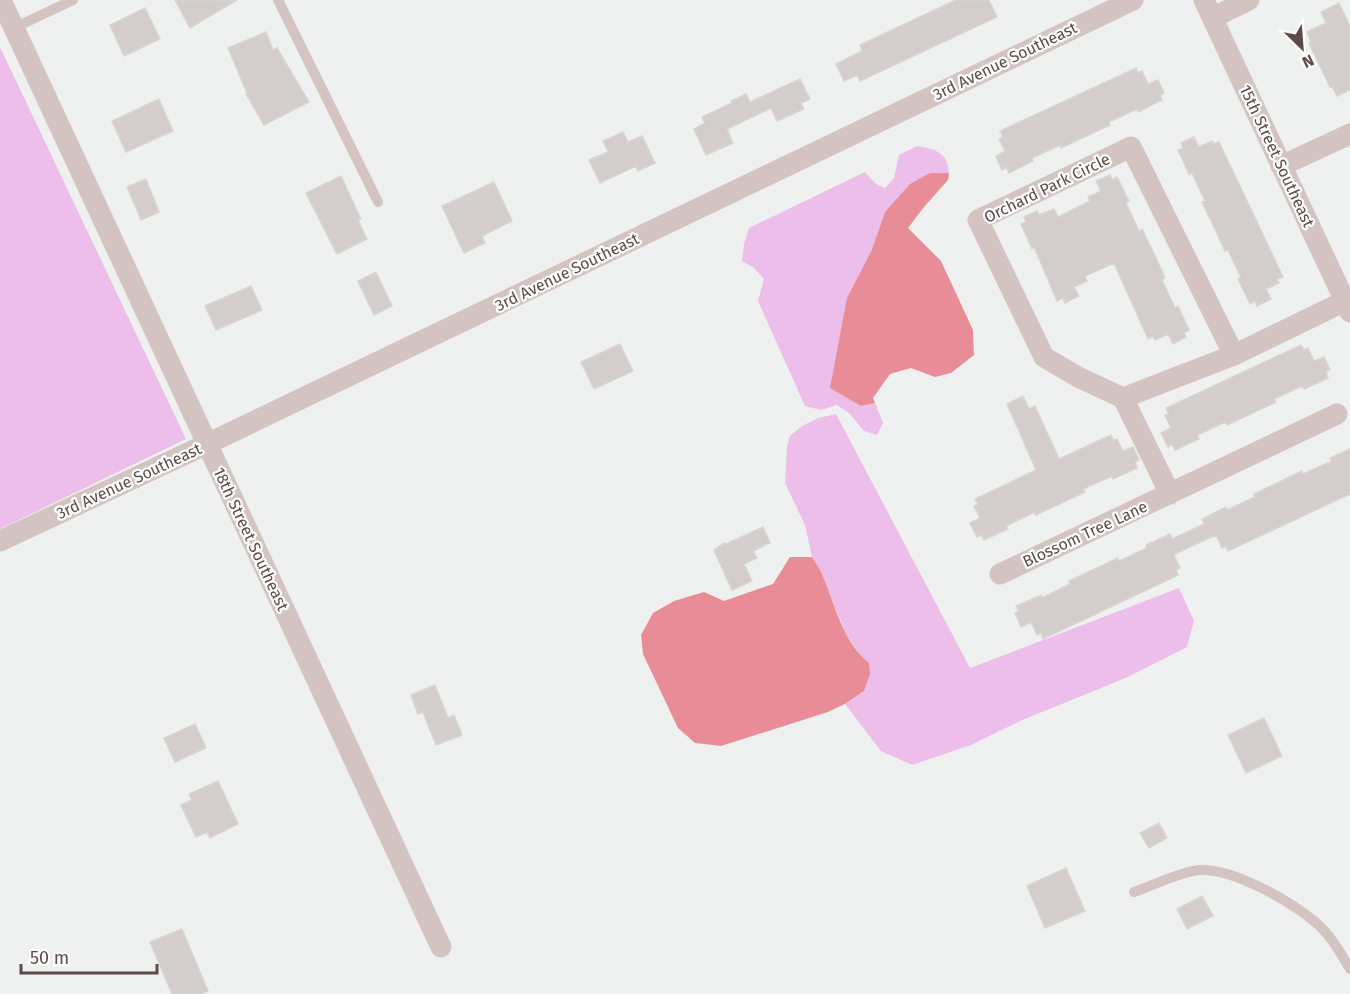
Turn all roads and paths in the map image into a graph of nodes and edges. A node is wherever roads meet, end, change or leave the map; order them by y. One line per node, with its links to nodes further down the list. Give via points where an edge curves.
1 (2, 0): 7 (street, 18th Street Southeast)
2 (73, 0): 7 (lane)
3 (278, 0): 10 (lane)
4 (1133, 0): 15 (street, 3rd Avenue Southeast)
5 (1249, 0): 6 (street)
6 (1208, 9): 9 (street, 15th Street Southeast)
7 (14, 28): 15 (street, 18th Street Southeast)
8 (1350, 134): 9 (street)
9 (1281, 166): 11 (street, 15th Street Southeast)
10 (378, 202)
11 (1347, 306): 12 (street)
12 (1234, 355): 13 (street); 13 (street, Orchard Park Circle, via 1131,147 978,220 1044,357)
13 (1123, 398): 16 (street)
14 (1338, 414): 16 (street, Blossom Tree Lane)
15 (207, 444): 17 (street, 3rd Avenue Southeast); 20 (street, 18th Street Southeast)
16 (1170, 494): 18 (street, Blossom Tree Lane)
17 (0, 540)
18 (1000, 574)
19 (1134, 892): 21 (lane, via 1198,870 1224,871 1314,921 1327,933)
20 (441, 947)
21 (1350, 969)

